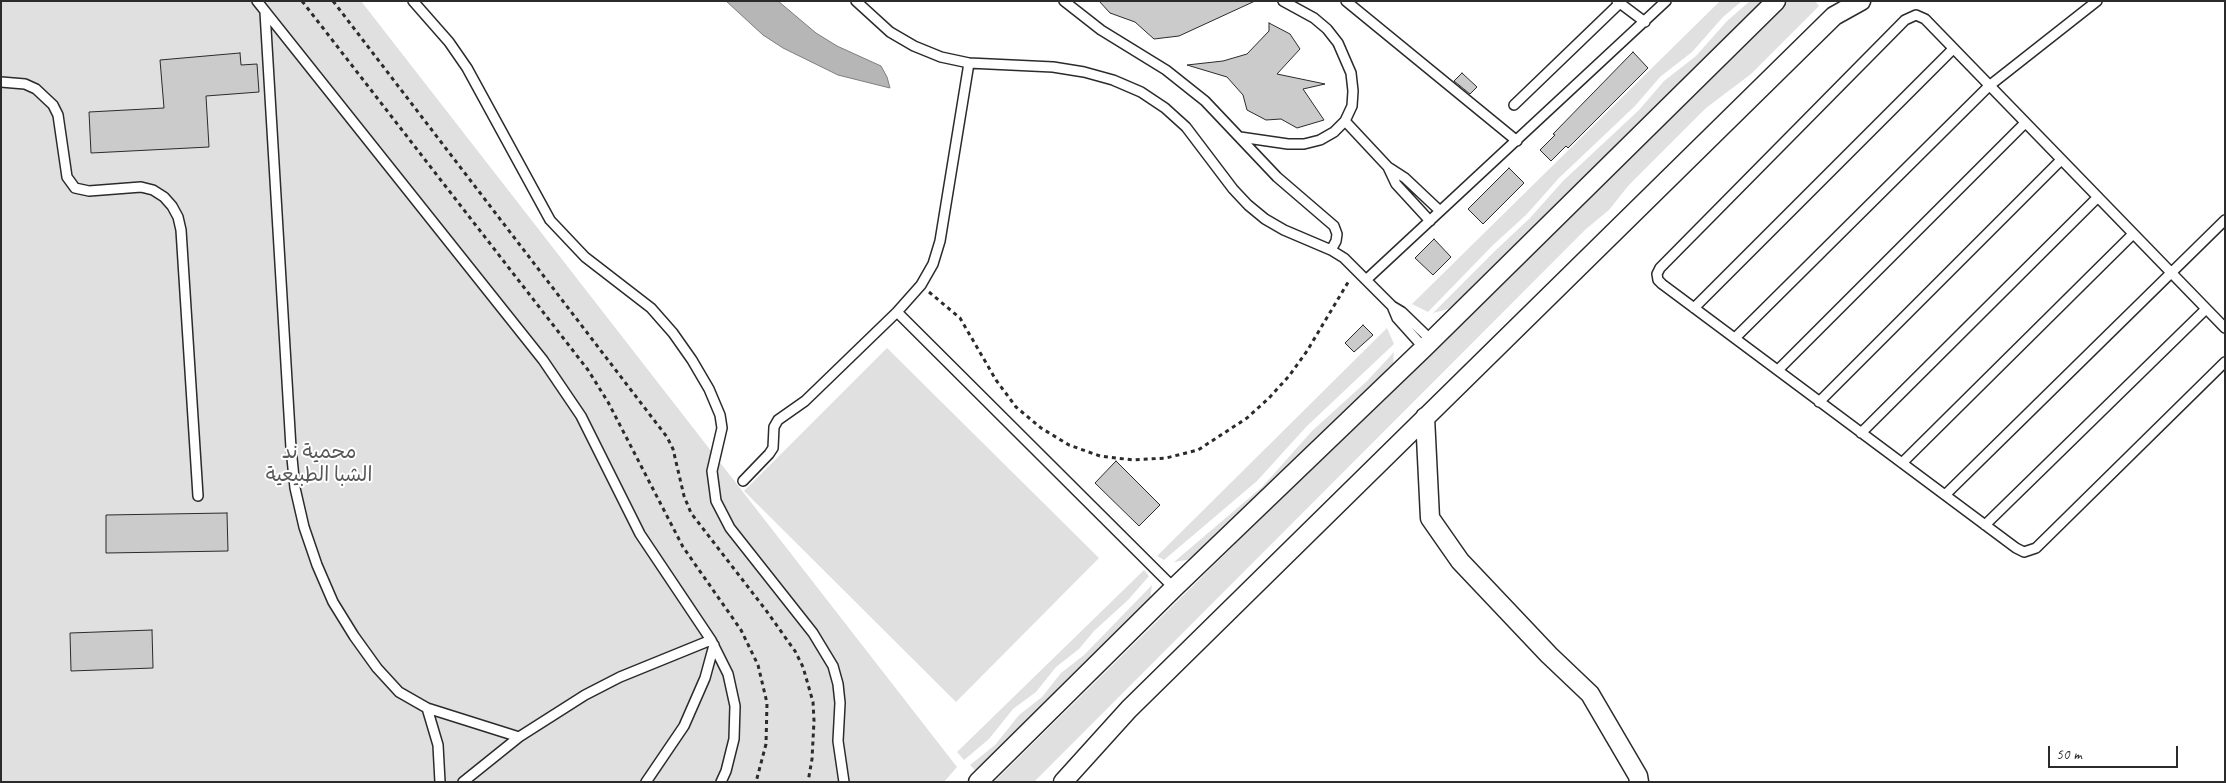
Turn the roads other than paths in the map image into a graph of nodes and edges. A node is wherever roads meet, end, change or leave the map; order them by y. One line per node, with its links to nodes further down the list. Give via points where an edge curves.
1 (257, 1): 12 (lane)
2 (413, 1): 57 (lane, via 467,68 550,220 585,257 651,308 673,333 705,382 720,415 722,428 712,471 716,502 730,528 813,633 833,666 840,703 838,741)
3 (856, 1): 15 (lane, via 890,32 914,46 941,57)
4 (1064, 1): 21 (lane, via 1101,30 1186,85)
5 (1284, 1): 19 (lane, via 1327,29 1346,58 1352,74 1353,91 1352,106)
6 (1346, 1): 22 (lane)
7 (1666, 1): 13 (lane)
8 (1776, 1): 38 (street)
9 (1861, 1): 42 (street, via 1834,16)
10 (2097, 1): 17 (lane)
11 (1620, 2): 13 (lane); 18 (lane)
12 (265, 11): 50 (lane, via 563,387 640,534); 51 (lane, via 291,448 295,488 304,527 317,565 354,636 387,681 412,701)
13 (1645, 22): 22 (lane)
14 (1953, 49): 17 (lane); 33 (lane); 33 (lane, via 1923,17 1916,15 1905,20 1658,270 1660,282)
15 (969, 63): 30 (lane, via 1053,67 1084,72 1114,80 1140,92 1186,127 1248,205 1284,230); 35 (lane, via 940,241 933,264 921,285)
16 (1, 82): 47 (lane, via 25,84 36,89 53,105 58,115 67,178 75,188 89,191 141,186 164,196 178,217)
17 (1989, 86): 20 (lane); 37 (lane)
18 (1514, 105)
19 (1345, 120): 21 (lane, via 1334,132 1304,144); 24 (lane)
20 (2025, 123): 23 (lane); 40 (lane)
21 (1240, 137): 30 (lane, via 1277,177 1334,226 1336,241)
22 (1517, 141): 26 (lane)
23 (2062, 160): 25 (lane); 41 (lane)
24 (1388, 167): 26 (lane, via 1405,178); 28 (lane, via 1396,184)
25 (2098, 197): 29 (lane); 43 (lane)
26 (1440, 211): 28 (lane)
27 (2225, 220): 31 (lane)
28 (1430, 221): 32 (lane)
29 (2133, 234): 31 (lane); 44 (lane)
30 (1331, 250): 32 (lane, via 1356,268)
31 (2171, 273): 34 (lane); 46 (lane)
32 (1366, 280): 38 (lane, via 1402,312)
33 (1694, 308): 37 (lane)
34 (2206, 309): 36 (lane); 48 (lane)
35 (897, 312): 45 (lane, via 805,400 778,420 774,426 773,448); 49 (lane)
36 (2225, 328)
37 (1735, 338): 40 (lane)
38 (1427, 344): 49 (street)
39 (2225, 362): 48 (lane, via 2036,548 2020,551)
40 (1778, 370): 41 (lane)
41 (1820, 402): 43 (lane)
42 (1425, 418): 59 (street, via 1129,709); 60 (street, via 1430,518 1460,561 1590,694)
43 (1861, 433): 44 (lane)
44 (1902, 463): 46 (lane)
45 (743, 482)
46 (1945, 495): 48 (lane)
47 (198, 496)
48 (1985, 525)
49 (1174, 588): 58 (street)
50 (712, 642): 52 (lane, via 620,677); 55 (lane, via 702,686 684,726); 56 (lane, via 728,674 735,706 734,739)
51 (427, 708): 52 (lane); 53 (lane, via 438,745)
52 (519, 737): 54 (lane)
53 (440, 782)
54 (463, 782)
55 (646, 782)
56 (721, 782)
57 (844, 782)
58 (978, 782)
59 (1063, 782)
60 (1639, 782)

